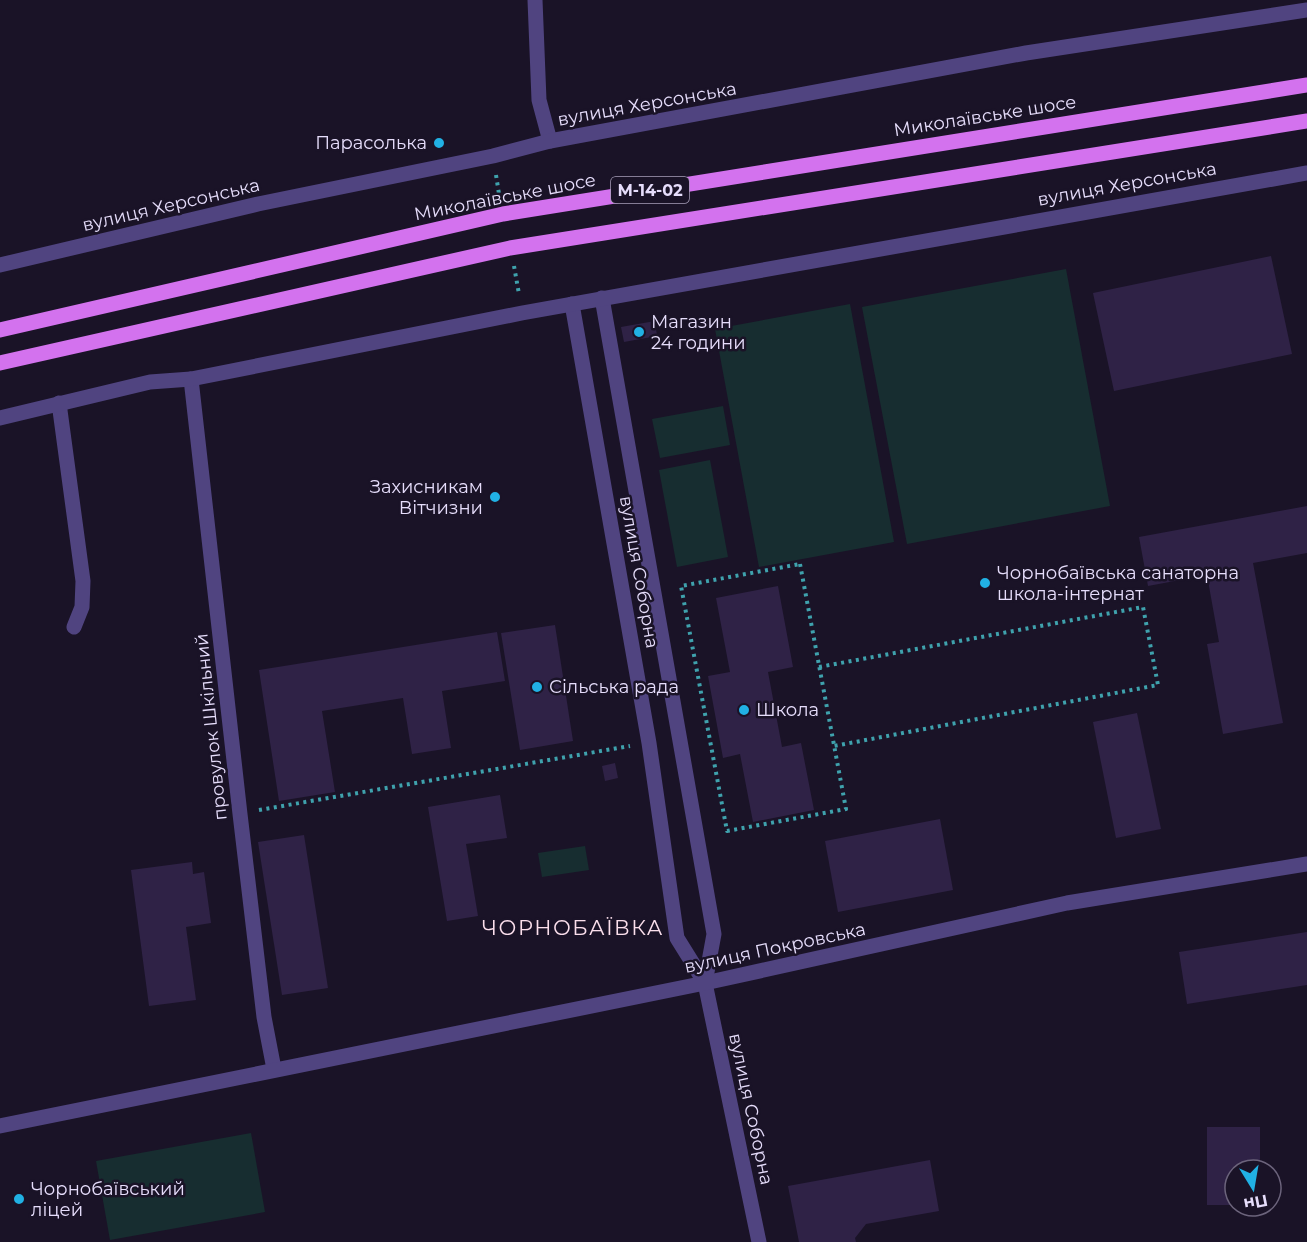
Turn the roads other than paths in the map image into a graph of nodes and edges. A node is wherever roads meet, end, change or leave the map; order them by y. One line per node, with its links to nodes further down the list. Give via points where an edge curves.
1 (536, 0): 5 (street, via 540,100)
2 (1307, 10): 5 (street, вулиця Херсонська, via 1026,53)
3 (1307, 85): 10 (main road, Миколаївське шосе / М-14-02, via 503,213)
4 (1307, 121): 11 (main road, М-14-02, via 510,248)
5 (550, 141): 7 (street, вулиця Херсонська)
6 (1307, 173): 8 (street, вулиця Херсонська)
7 (0, 265)
8 (602, 298): 9 (street, вулиця Херсонська); 17 (street, вулиця Соборна, via 714,934)
9 (572, 304): 12 (street, вулиця Херсонська); 17 (street, вулиця Соборна, via 649,743 677,938)
10 (0, 330)
11 (0, 363)
12 (191, 379): 13 (street, вулиця Херсонська, via 150,382); 18 (street, провулок Шкільний, via 264,1017)
13 (59, 403): 14 (street, вулиця Херсонська); 15 (street, via 83,581 82,607)
14 (0, 418)
15 (74, 627)
16 (1307, 864): 17 (street, вулиця Покровська, via 1067,903)
17 (705, 983): 18 (street, вулиця Покровська); 20 (street, вулиця Соборна)
18 (274, 1069): 19 (street, вулиця Покровська)
19 (0, 1126)
20 (759, 1242)

